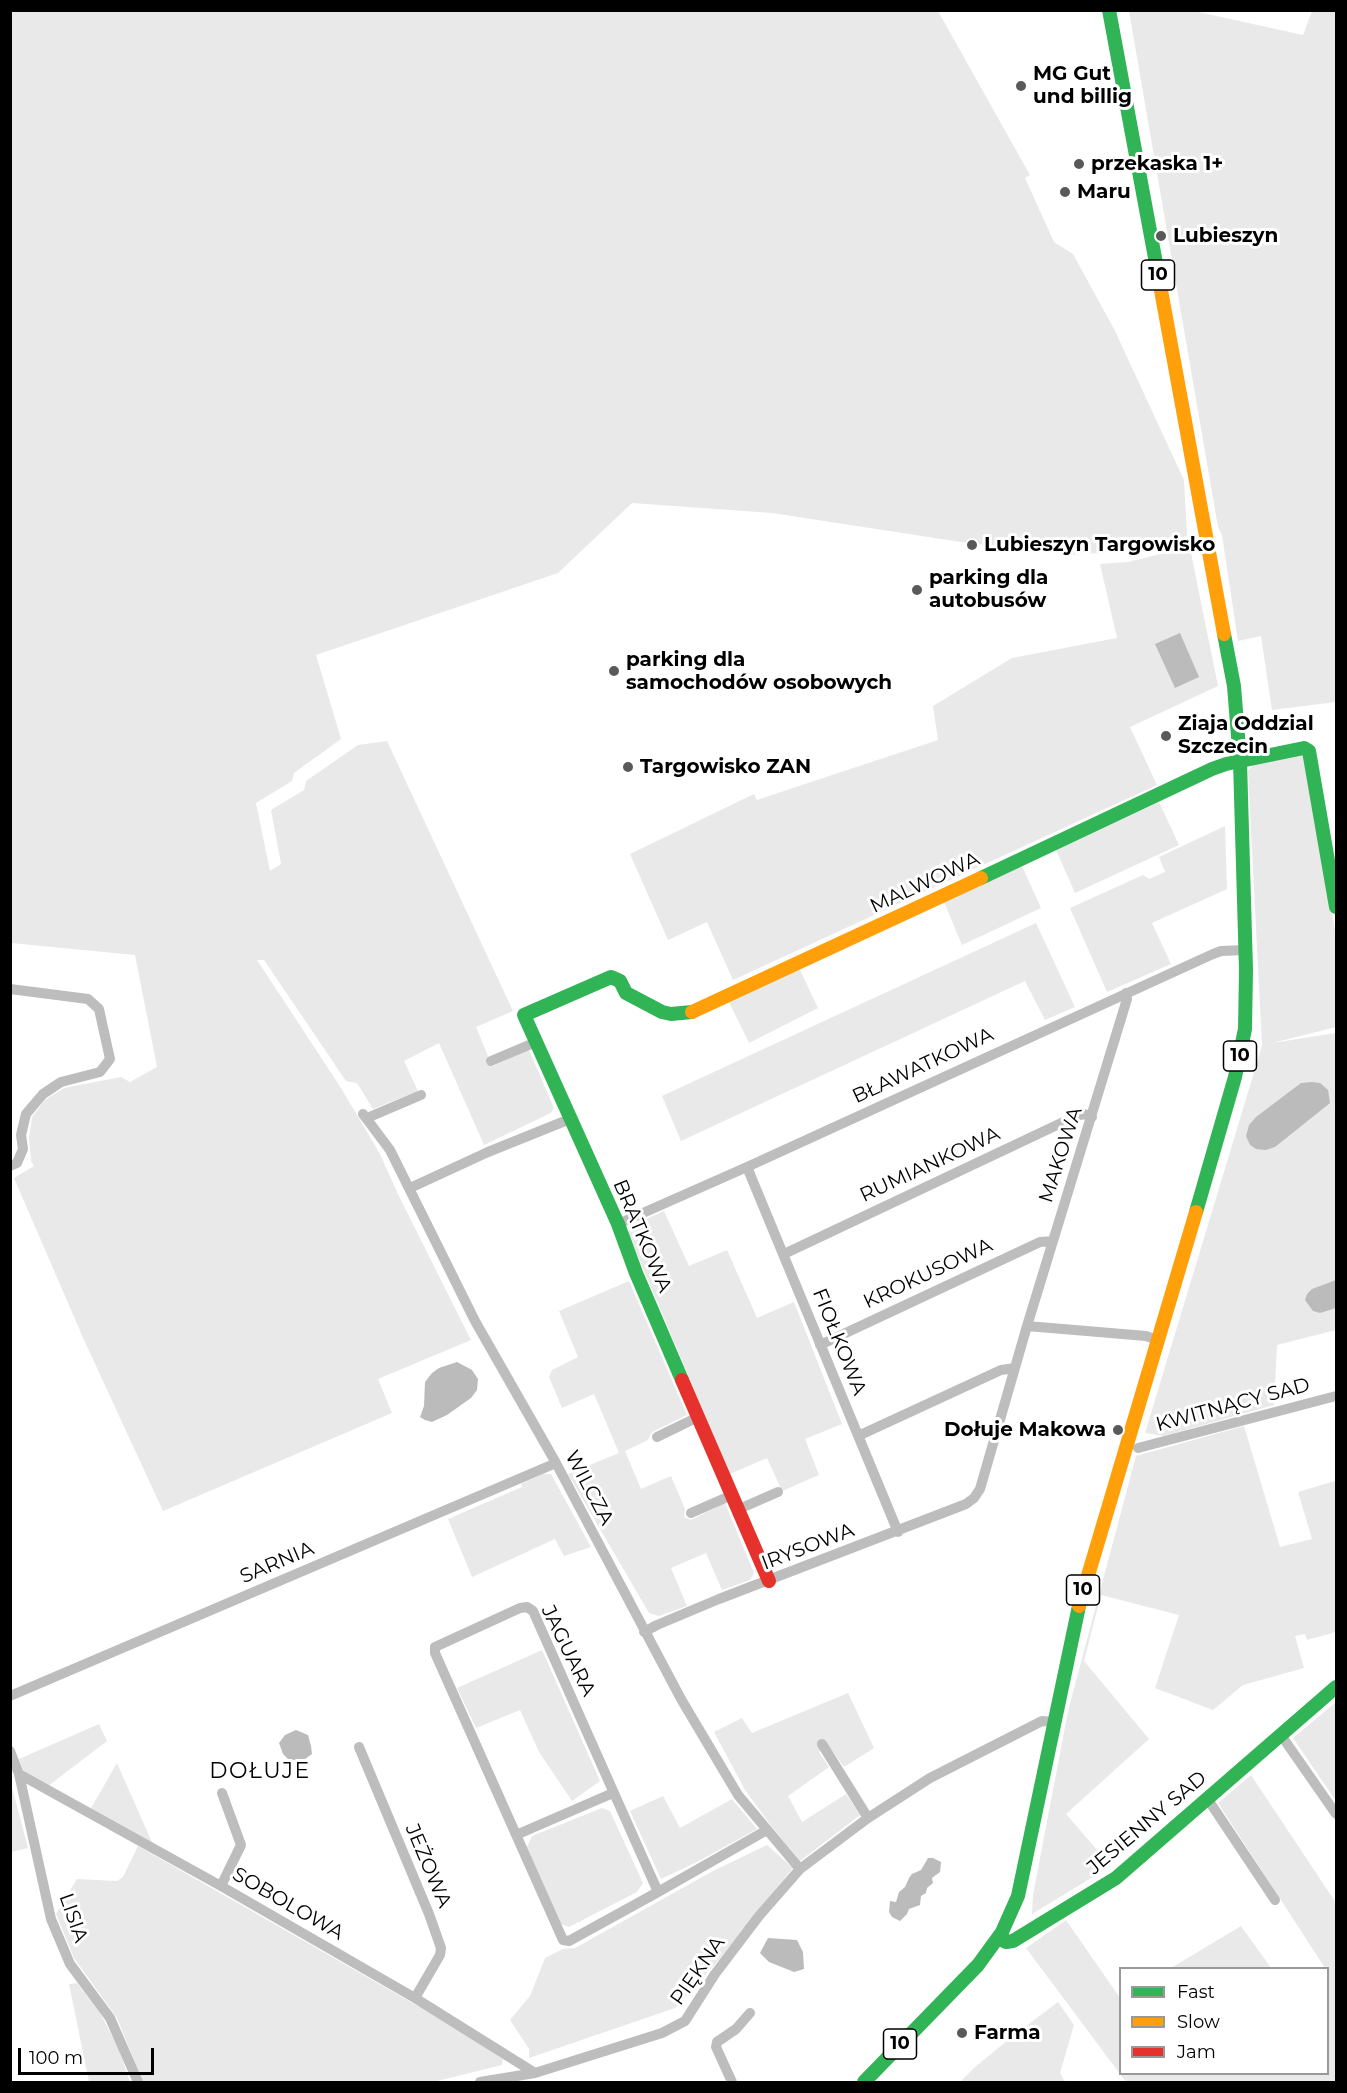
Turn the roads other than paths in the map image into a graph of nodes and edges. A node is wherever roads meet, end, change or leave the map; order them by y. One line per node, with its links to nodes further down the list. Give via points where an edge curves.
1 (1109, 10): 2 (main road, 10, via 1226,640)
2 (1240, 761): 3 (main road, MALWOWA, via 1304,748 1309,751); 5 (main road, 10); 7 (main road, MALWOWA, via 1212,769 690,1013 662,1012)
3 (1335, 890): 4 (main road)
4 (1336, 907)
5 (1245, 950): 8 (street, BŁAWATKOWA, via 1221,951); 21 (main road, 10, via 1245,1019 1240,1057)
6 (10, 989): 14 (street, via 88,999 99,1009 110,1059 100,1072 62,1082 43,1094 26,1114 21,1135 23,1149 17,1163)
7 (626, 993): 9 (main road, BRATKOWA, via 620,981 611,977 524,1015)
8 (1126, 993): 12 (street, MAKOWA); 15 (street, BŁAWATKOWA)
9 (536, 1042): 10 (street); 13 (main road, BRATKOWA)
10 (491, 1061)
11 (421, 1095): 16 (street, WILCZA, via 365,1116 390,1150)
12 (1092, 1117): 18 (street, MAKOWA); 19 (street, RUMIANKOWA, via 1074,1117)
13 (570, 1119): 16 (street); 17 (main road, BRATKOWA)
14 (10, 1166)
15 (747, 1167): 17 (street, BŁAWATKOWA); 19 (street, FIOŁKOWA)
16 (410, 1188): 29 (street, WILCZA, via 475,1321)
17 (618, 1224): 25 (main road, BRATKOWA)
18 (1053, 1241): 20 (street, MAKOWA); 22 (street, KROKUSOWA, via 1040,1242)
19 (784, 1254): 22 (street, FIOŁKOWA)
20 (1027, 1326): 21 (street); 23 (street, MAKOWA)
21 (1157, 1340): 40 (main road, 10, via 1080,1602)
22 (820, 1345): 26 (street, FIOŁKOWA)
23 (1015, 1368): 26 (street, via 1001,1370); 30 (street, MAKOWA)
24 (1336, 1396): 28 (street, KWITNĄCY SAD)
25 (698, 1418): 27 (street); 32 (main road, BRATKOWA)
26 (858, 1436): 35 (street, FIOŁKOWA)
27 (657, 1437)
28 (1138, 1448)
29 (556, 1463): 37 (street, WILCZA); 39 (street, SARNIA)
30 (980, 1490): 35 (street, IRYSOWA, via 966,1504)
31 (778, 1492): 33 (street)
32 (732, 1495): 33 (main road, BRATKOWA); 34 (street)
33 (739, 1509): 36 (main road, BRATKOWA)
34 (691, 1513)
35 (898, 1532): 36 (street, IRYSOWA)
36 (769, 1581): 37 (street, IRYSOWA)
37 (644, 1632): 51 (street, WILCZA, via 738,1795)
38 (1336, 1687): 41 (main road, JESIENNY SAD)
39 (10, 1696)
40 (1054, 1722): 50 (street, PIĘKNA, via 1042,1721 930,1778); 57 (main road, 10, via 1020,1890)
41 (1281, 1735): 48 (main road, JESIENNY SAD); 49 (street)
42 (822, 1744): 50 (street)
43 (358, 1747): 58 (street, JEŻOWA, via 441,1948 441,1955)
44 (10, 1751): 45 (street, LISIA)
45 (18, 1774): 54 (street, SOBOLOWA); 61 (street, LISIA, via 51,1918 70,1964 110,2019)
46 (613, 1792): 52 (street); 52 (street, JAGUARA, via 532,1611 520,1608 435,1647); 55 (street, JAGUARA)
47 (222, 1793): 54 (street, via 241,1845)
48 (1207, 1798): 56 (street); 57 (main road, JESIENNY SAD, via 1100,1889 1013,1941)
49 (1336, 1814)
50 (868, 1818): 53 (street, PIĘKNA)
51 (767, 1830): 53 (street, WILCZA); 55 (street, JAGUARA)
52 (516, 1835): 55 (street, JAGUARA, via 563,1940 569,1941)
53 (800, 1869): 60 (street, PIĘKNA, via 715,1974 685,2021 662,2033)
54 (221, 1886): 58 (street, SOBOLOWA)
55 (658, 1892)
56 (1275, 1900)
57 (998, 1938): 64 (main road, 10, via 974,1971)
58 (415, 1998): 60 (street, SOBOLOWA)
59 (750, 2013): 63 (street, via 716,2047)
60 (536, 2073): 62 (street, PIĘKNA)
61 (138, 2082)
62 (480, 2082)
63 (732, 2082)
64 (864, 2082)

